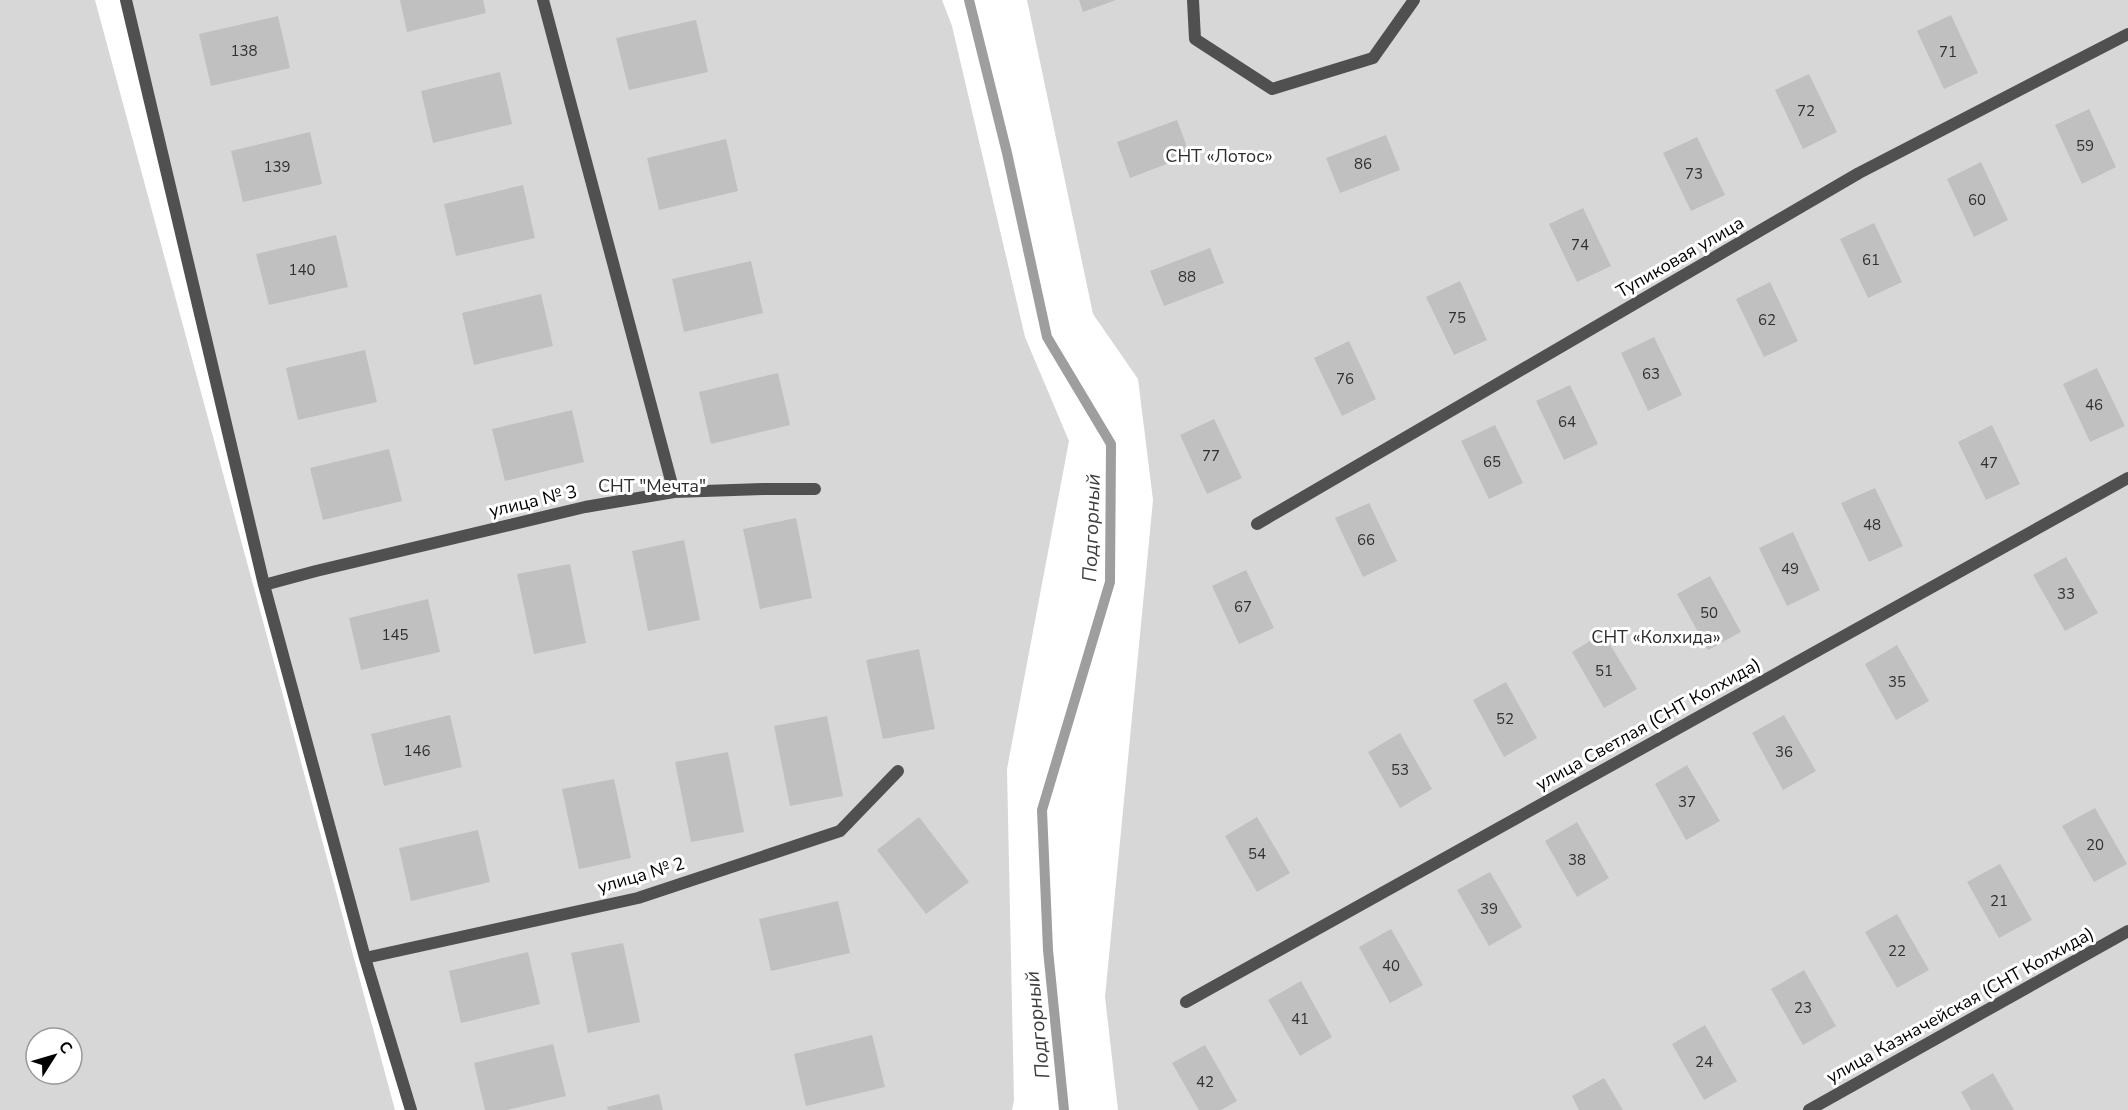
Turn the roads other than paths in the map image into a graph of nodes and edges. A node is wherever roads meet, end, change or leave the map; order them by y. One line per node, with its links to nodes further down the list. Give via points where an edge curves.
1 (126, 0): 10 (street)
2 (543, 0): 8 (street)
3 (1193, 0): 4 (street, via 1195,39 1272,89 1373,58)
4 (1414, 0)
5 (2128, 34): 9 (street, Тупиковая улица, via 1859,173)
6 (2128, 477): 14 (street, улица Светлая (СНТ Колхида))
7 (815, 489): 8 (street, улица № 3)
8 (674, 492): 10 (street, улица № 3, via 585,507)
9 (1257, 524)
10 (264, 585): 13 (street)
11 (898, 771): 13 (street, улица № 2, via 840,831 638,898)
12 (2128, 931): 16 (street, улица Казначейская (СНТ Колхида))
13 (366, 958): 15 (street)
14 (1186, 1002)
15 (411, 1110)
16 (1809, 1110)

